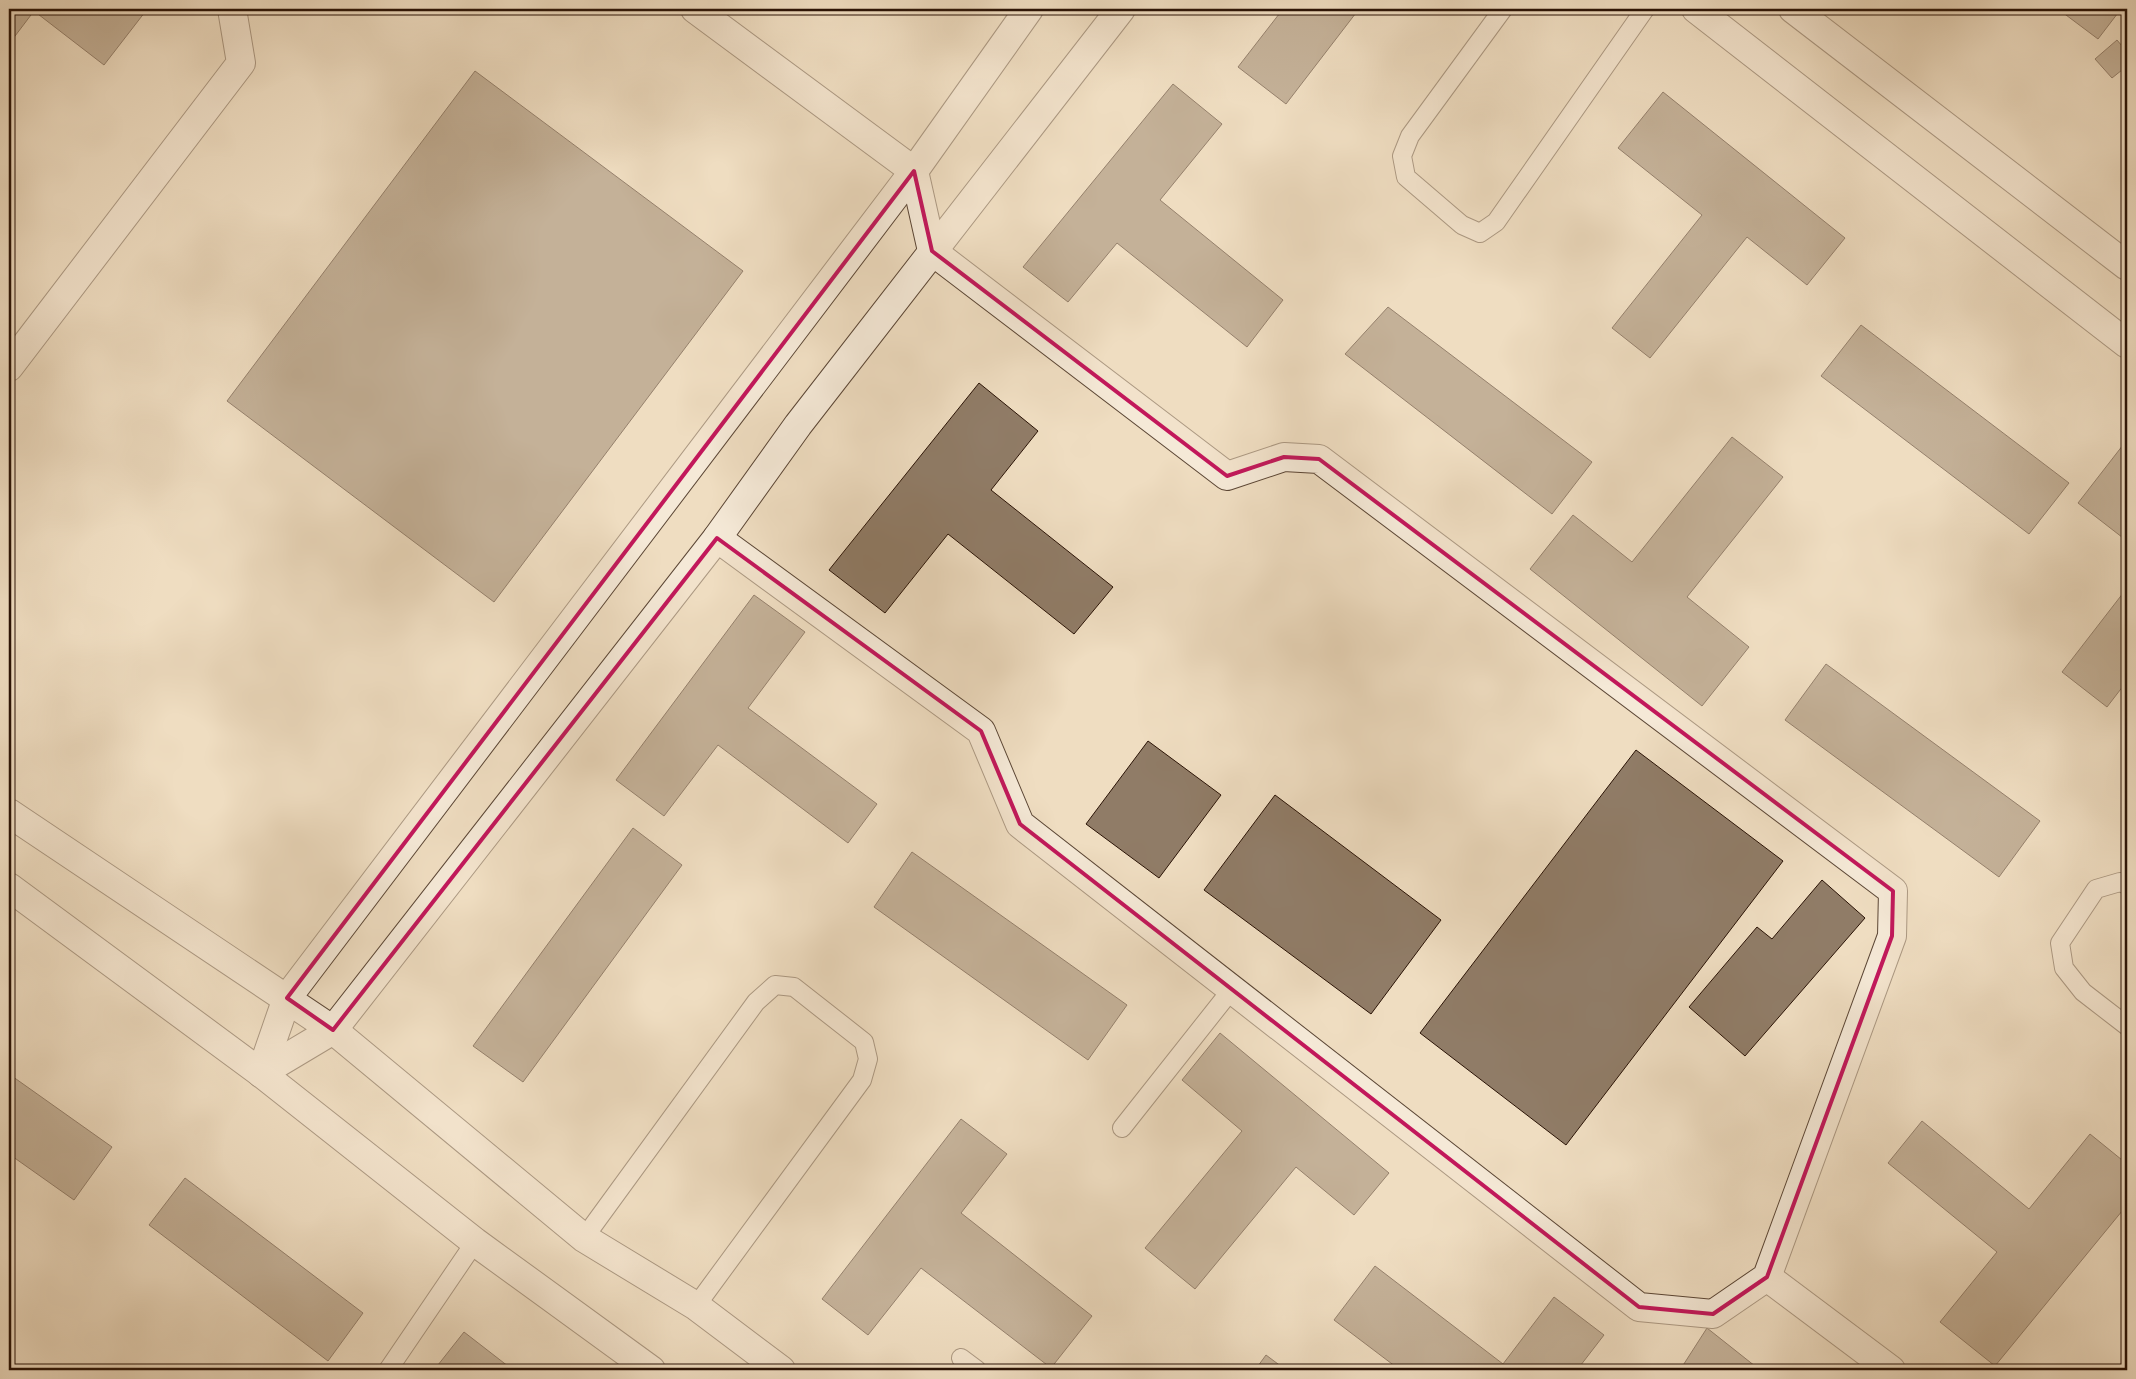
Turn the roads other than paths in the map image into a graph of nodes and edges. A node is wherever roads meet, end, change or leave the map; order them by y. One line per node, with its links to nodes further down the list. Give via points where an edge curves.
1 (232, 9): 13 (street, via 241,63)
2 (696, 9): 9 (street)
3 (1028, 9): 9 (street)
4 (1121, 9): 10 (street)
5 (1503, 9): 6 (lane, via 1410,136 1402,156 1406,177 1462,225 1480,233 1496,222)
6 (1645, 9)
7 (1696, 9): 12 (street)
8 (1793, 9): 11 (street)
9 (914, 171): 10 (street); 19 (street)
10 (932, 251): 14 (street, via 798,425); 26 (street, via 1227,476 1284,457 1319,460 1893,891 1892,936)
11 (2127, 266)
12 (2127, 344)
13 (9, 367)
14 (717, 538): 18 (street, via 981,731 1020,824); 21 (street)
15 (9, 814): 19 (street)
16 (2127, 885): 20 (lane, via 2120,882 2096,889 2060,943 2064,968 2083,992)
17 (9, 888): 22 (street)
18 (1232, 989): 23 (lane); 26 (street, via 1639,1307 1713,1314)
19 (287, 998): 21 (street); 22 (street)
20 (2127, 1026)
21 (333, 1030): 22 (street); 24 (street)
22 (261, 1072): 25 (street)
23 (1122, 1128)
24 (584, 1238): 27 (street); 27 (lane, via 756,1002 775,984 794,987 864,1042 868,1059 862,1080)
25 (475, 1242): 29 (lane); 30 (street)
26 (1767, 1277): 33 (street)
27 (696, 1306): 31 (street)
28 (961, 1358): 32 (lane)
29 (388, 1370)
30 (651, 1370)
31 (781, 1370)
32 (977, 1370)
33 (1891, 1370)

